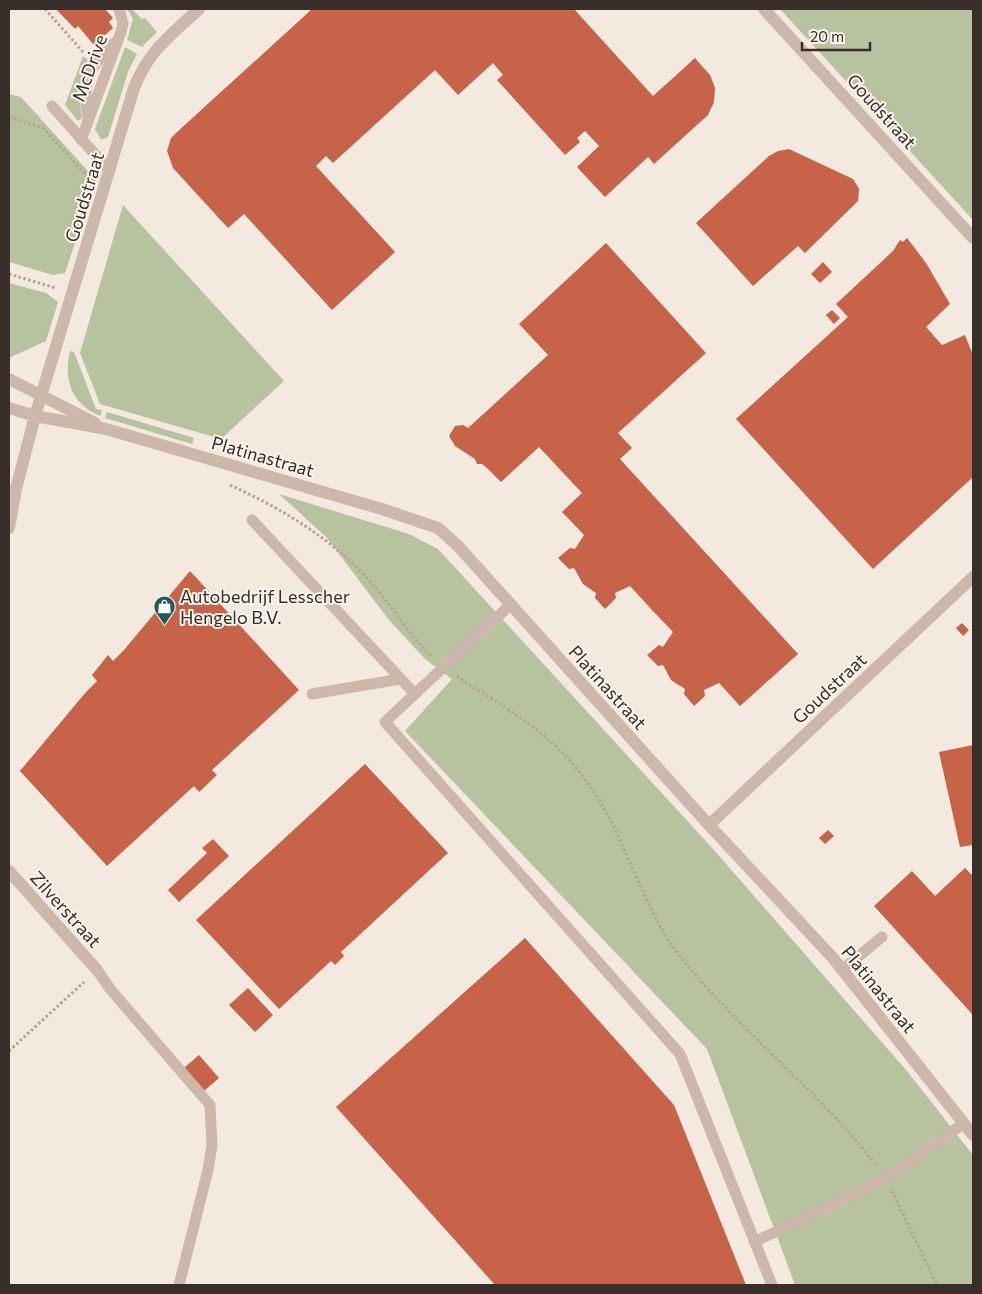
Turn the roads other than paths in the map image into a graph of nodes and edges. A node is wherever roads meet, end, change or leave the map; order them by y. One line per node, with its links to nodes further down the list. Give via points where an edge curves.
1 (119, 9): 5 (lane, McDrive, via 123,23)
2 (199, 9): 6 (street, Goudstraat, via 153,51 142,68)
3 (764, 9): 7 (street, Goudstraat)
4 (52, 106): 5 (lane)
5 (81, 140): 6 (lane)
6 (110, 171): 9 (street, Goudstraat)
7 (973, 238)
8 (9, 379): 9 (street, Platinastraat)
9 (42, 395): 11 (street, Goudstraat); 12 (street, Platinastraat)
10 (9, 408): 11 (street, Platinastraat)
11 (36, 416): 12 (street, Platinastraat); 14 (street, via 16,488)
12 (106, 429): 16 (street, Platinastraat, via 351,499 438,528)
13 (252, 520): 17 (lane)
14 (9, 528)
15 (973, 577): 20 (street, Goudstraat)
16 (511, 604): 19 (lane); 20 (street, Platinastraat)
17 (401, 679): 18 (lane); 19 (lane)
18 (312, 694)
19 (415, 694): 27 (lane, via 386,722 680,1054)
20 (709, 825): 24 (street, Platinastraat)
21 (9, 871): 23 (street, Zilverstraat)
22 (882, 937): 24 (lane)
23 (97, 970): 28 (lane, via 210,1105 212,1145 208,1170)
24 (842, 970): 25 (street, Platinastraat)
25 (964, 1123): 26 (street, Platinastraat); 27 (lane, via 857,1194)
26 (973, 1135)
27 (754, 1242): 29 (lane)
28 (179, 1285)
29 (772, 1285)

